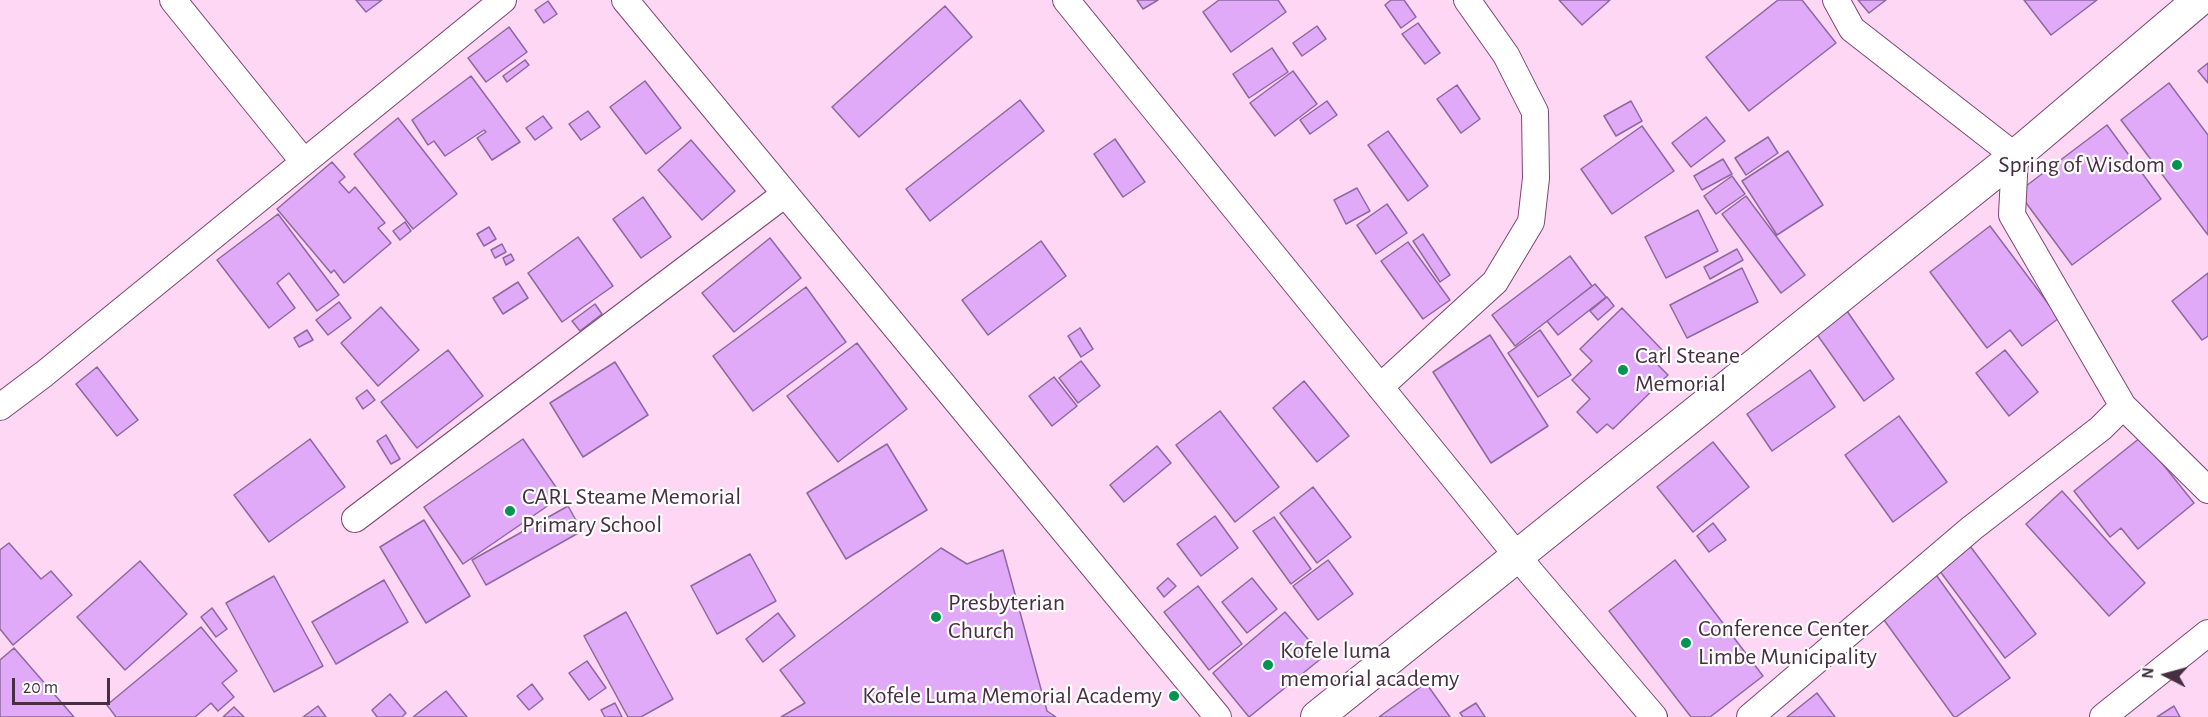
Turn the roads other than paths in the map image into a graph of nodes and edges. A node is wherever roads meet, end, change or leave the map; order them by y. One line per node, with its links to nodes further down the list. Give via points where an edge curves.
1 (173, 0): 9 (street)
2 (503, 0): 9 (street)
3 (625, 0): 10 (street)
4 (1066, 0): 11 (street)
5 (1467, 0): 11 (street, via 1506,54 1534,112 1536,178 1531,222 1495,282)
6 (1836, 0): 8 (street, via 1852,29)
7 (2199, 0): 8 (street)
8 (2015, 156): 12 (street, via 2012,215); 16 (street)
9 (304, 162): 13 (street)
10 (785, 194): 15 (street); 18 (street)
11 (1380, 387): 16 (street)
12 (2123, 406): 14 (street); 21 (street)
13 (0, 407)
14 (2208, 490)
15 (355, 519)
16 (1517, 555): 19 (street); 20 (street)
17 (2208, 633): 22 (street)
18 (1218, 717)
19 (1317, 717)
20 (1654, 717)
21 (1750, 717)
22 (2103, 717)

